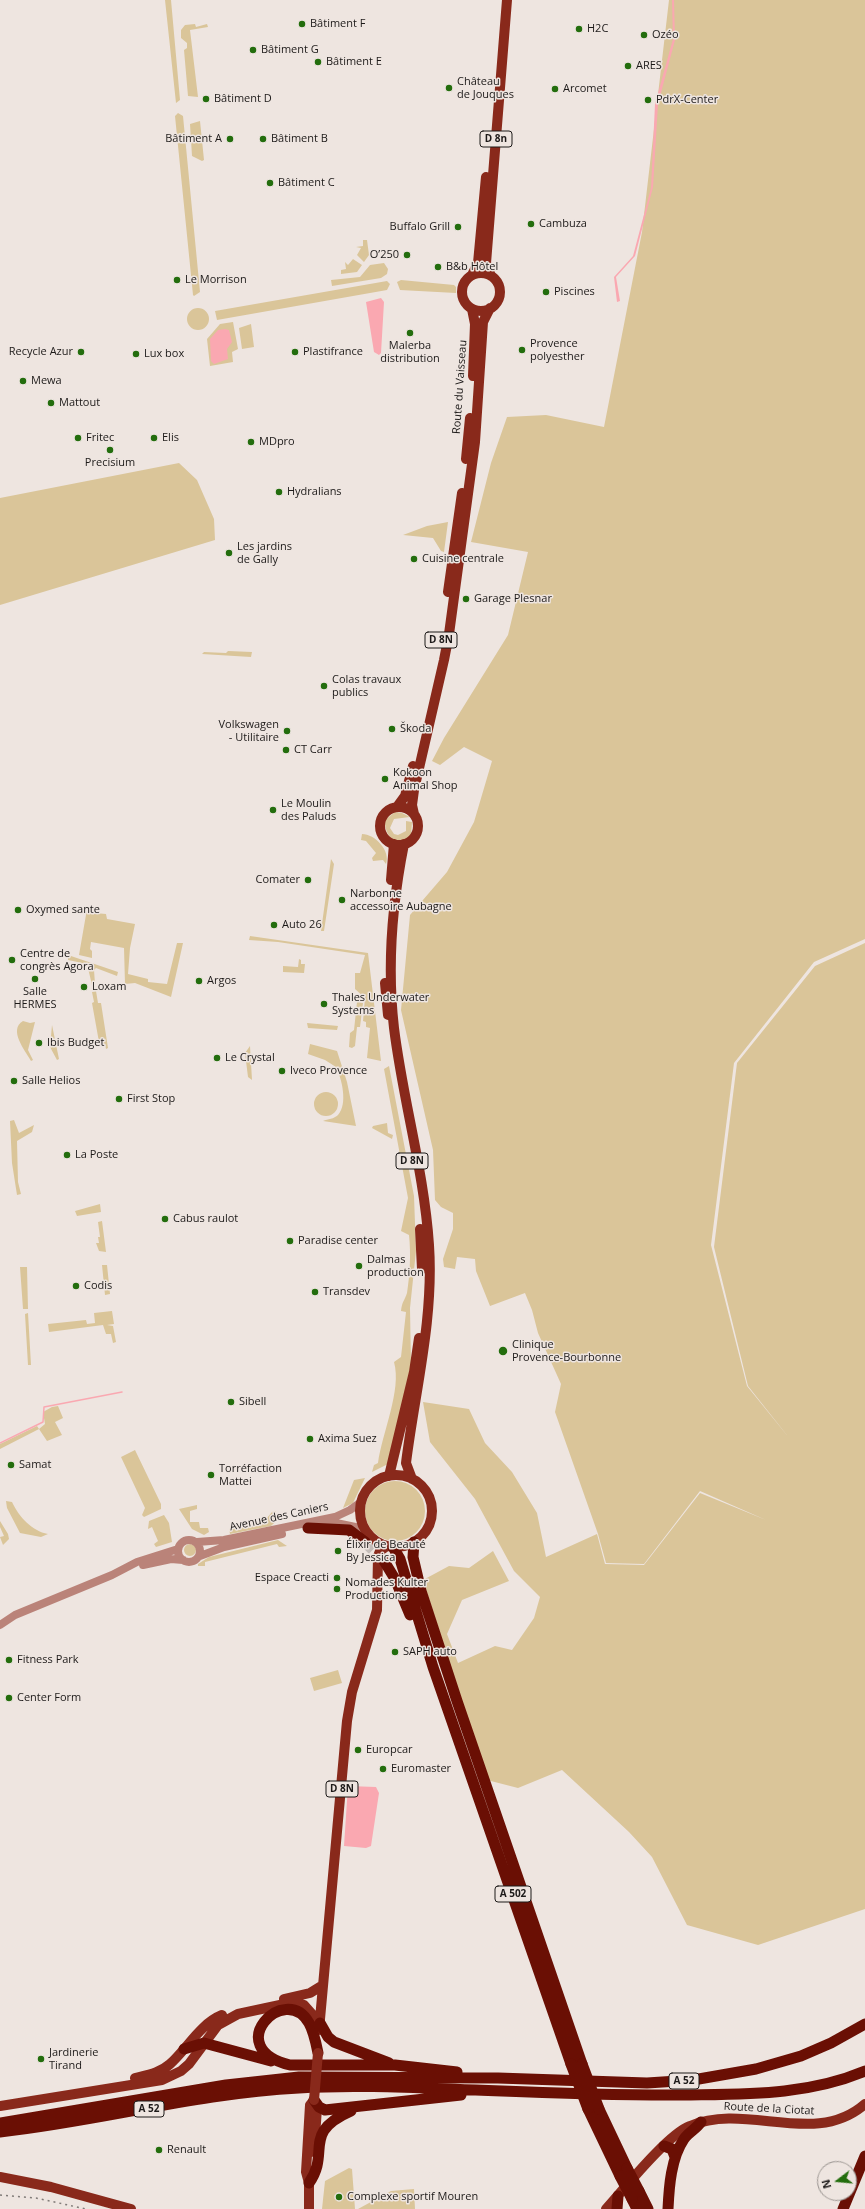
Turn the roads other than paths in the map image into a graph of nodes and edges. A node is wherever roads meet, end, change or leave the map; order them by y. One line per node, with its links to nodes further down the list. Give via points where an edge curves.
1 (502, 0): 3 (main road, D 8N, via 478,263)
2 (507, 0): 4 (main road, D 8n, via 486,263)
3 (472, 275): 4 (main road, via 482,273); 5 (main road, via 464,282 462,292 465,302)
4 (492, 276): 6 (main road, via 498,284 499,295 498,300)
5 (472, 308): 6 (main road, via 481,311); 7 (main road, Route du Vaisseau / D 8N, via 476,324 466,467 436,670 405,796)
6 (490, 308): 8 (main road, Route du Vaisseau / D 8N, via 483,322 470,484 444,660 414,790)
7 (397, 807): 8 (main road, via 405,808); 9 (main road, via 386,813 381,822 384,837)
8 (414, 814): 9 (main road, via 418,823 416,833 411,840)
9 (399, 844): 10 (main road, D 8N, via 385,939 386,1001 395,1072 419,1206 422,1275 420,1325 414,1372); 11 (main road, D 8N, via 392,932 394,1028 420,1164 429,1247 427,1325 406,1463)
10 (389, 1476): 11 (main road, via 397,1475); 12 (main road, via 369,1487)
11 (412, 1479): 16 (main road, via 424,1489 432,1510 427,1529)
12 (361, 1502): 14 (main road, via 360,1513); 15 (street, Avenue des Caniers, via 335,1517 224,1540)
13 (308, 1528): 14 (highway, via 349,1530); 19 (street, Avenue des Caniers, via 224,1547)
14 (367, 1536): 17 (main road); 23 (main road, D 8N)
15 (197, 1542): 18 (street, via 186,1540); 19 (street, via 201,1548)
16 (414, 1542): 17 (main road); 36 (highway, A 502, via 414,1564 438,1645)
17 (390, 1547): 23 (main road, D 8N, via 380,1551 378,1556); 25 (highway, A 502, via 400,1559)
18 (178, 1549): 20 (street); 22 (street, via 137,1562)
19 (200, 1556): 20 (street, via 190,1562)
20 (183, 1560): 22 (street, via 171,1559)
21 (384, 1561): 25 (highway, via 395,1579)
22 (112, 1575): 24 (street, via 15,1615)
23 (378, 1597): 26 (main road, D 8N, via 374,1624 352,1692 347,1721)
24 (0, 1625)
25 (433, 1667): 36 (highway, A 502)
26 (323, 1985): 27 (main road); 28 (main road, D 8N)
27 (310, 1993): 28 (main road); 33 (main road, via 240,2009 218,2017)
28 (322, 2002): 29 (main road); 30 (main road, D 8N)
29 (304, 2006): 30 (main road); 32 (main road, via 294,2002 284,2003 238,2014 218,2024)
30 (320, 2023): 34 (main road, D 8N); 37 (highway, via 334,2042)
31 (865, 2024): 39 (highway, A 52, via 801,2056 725,2076 648,2083)
32 (204, 2043): 33 (highway); 35 (highway); 41 (main road, via 189,2064 162,2080)
33 (184, 2049): 41 (main road, via 169,2065 155,2073)
34 (318, 2052): 35 (highway, via 314,2034 302,2015 292,2010 277,2011 265,2019 259,2035 261,2048); 42 (main road, D 8N, bridge)
35 (276, 2062): 37 (highway, via 307,2066)
36 (577, 2064): 55 (highway, A 502, bridge, via 594,2109)
37 (395, 2065): 39 (highway, via 434,2068)
38 (865, 2071): 40 (highway, A 52, via 833,2082 756,2094 665,2095)
39 (494, 2078): 47 (highway, A 52, via 332,2076 266,2080)
40 (495, 2091): 45 (highway); 48 (highway, A 52, via 362,2086 268,2090)
41 (69, 2095): 44 (main road)
42 (314, 2100): 45 (highway, via 325,2110); 53 (main road, D 8N, via 317,2108 313,2172)
43 (865, 2104): 46 (main road, Route de la Ciotat, via 850,2116 825,2124 806,2125 737,2117)
44 (0, 2106)
45 (359, 2107): 53 (highway, via 337,2117 322,2132 317,2152 316,2173)
46 (701, 2122): 49 (main road, Route de la Ciotat, via 679,2131); 51 (highway, via 684,2140)
47 (0, 2123)
48 (0, 2132)
49 (664, 2146): 51 (highway, via 672,2149); 54 (main road, Route de la Ciotat)
50 (865, 2156): 64 (highway)
51 (675, 2157): 63 (highway)
52 (0, 2176): 56 (main road)
53 (309, 2183): 59 (main road, D 8N)
54 (618, 2196): 60 (main road, Route de la Ciotat); 61 (highway)
55 (636, 2200): 62 (highway, A 502)
56 (102, 2201): 57 (main road); 58 (main road)
57 (120, 2209)
58 (131, 2209)
59 (309, 2209)
60 (606, 2209)
61 (617, 2209)
62 (648, 2209)
63 (668, 2209)
64 (843, 2209)

